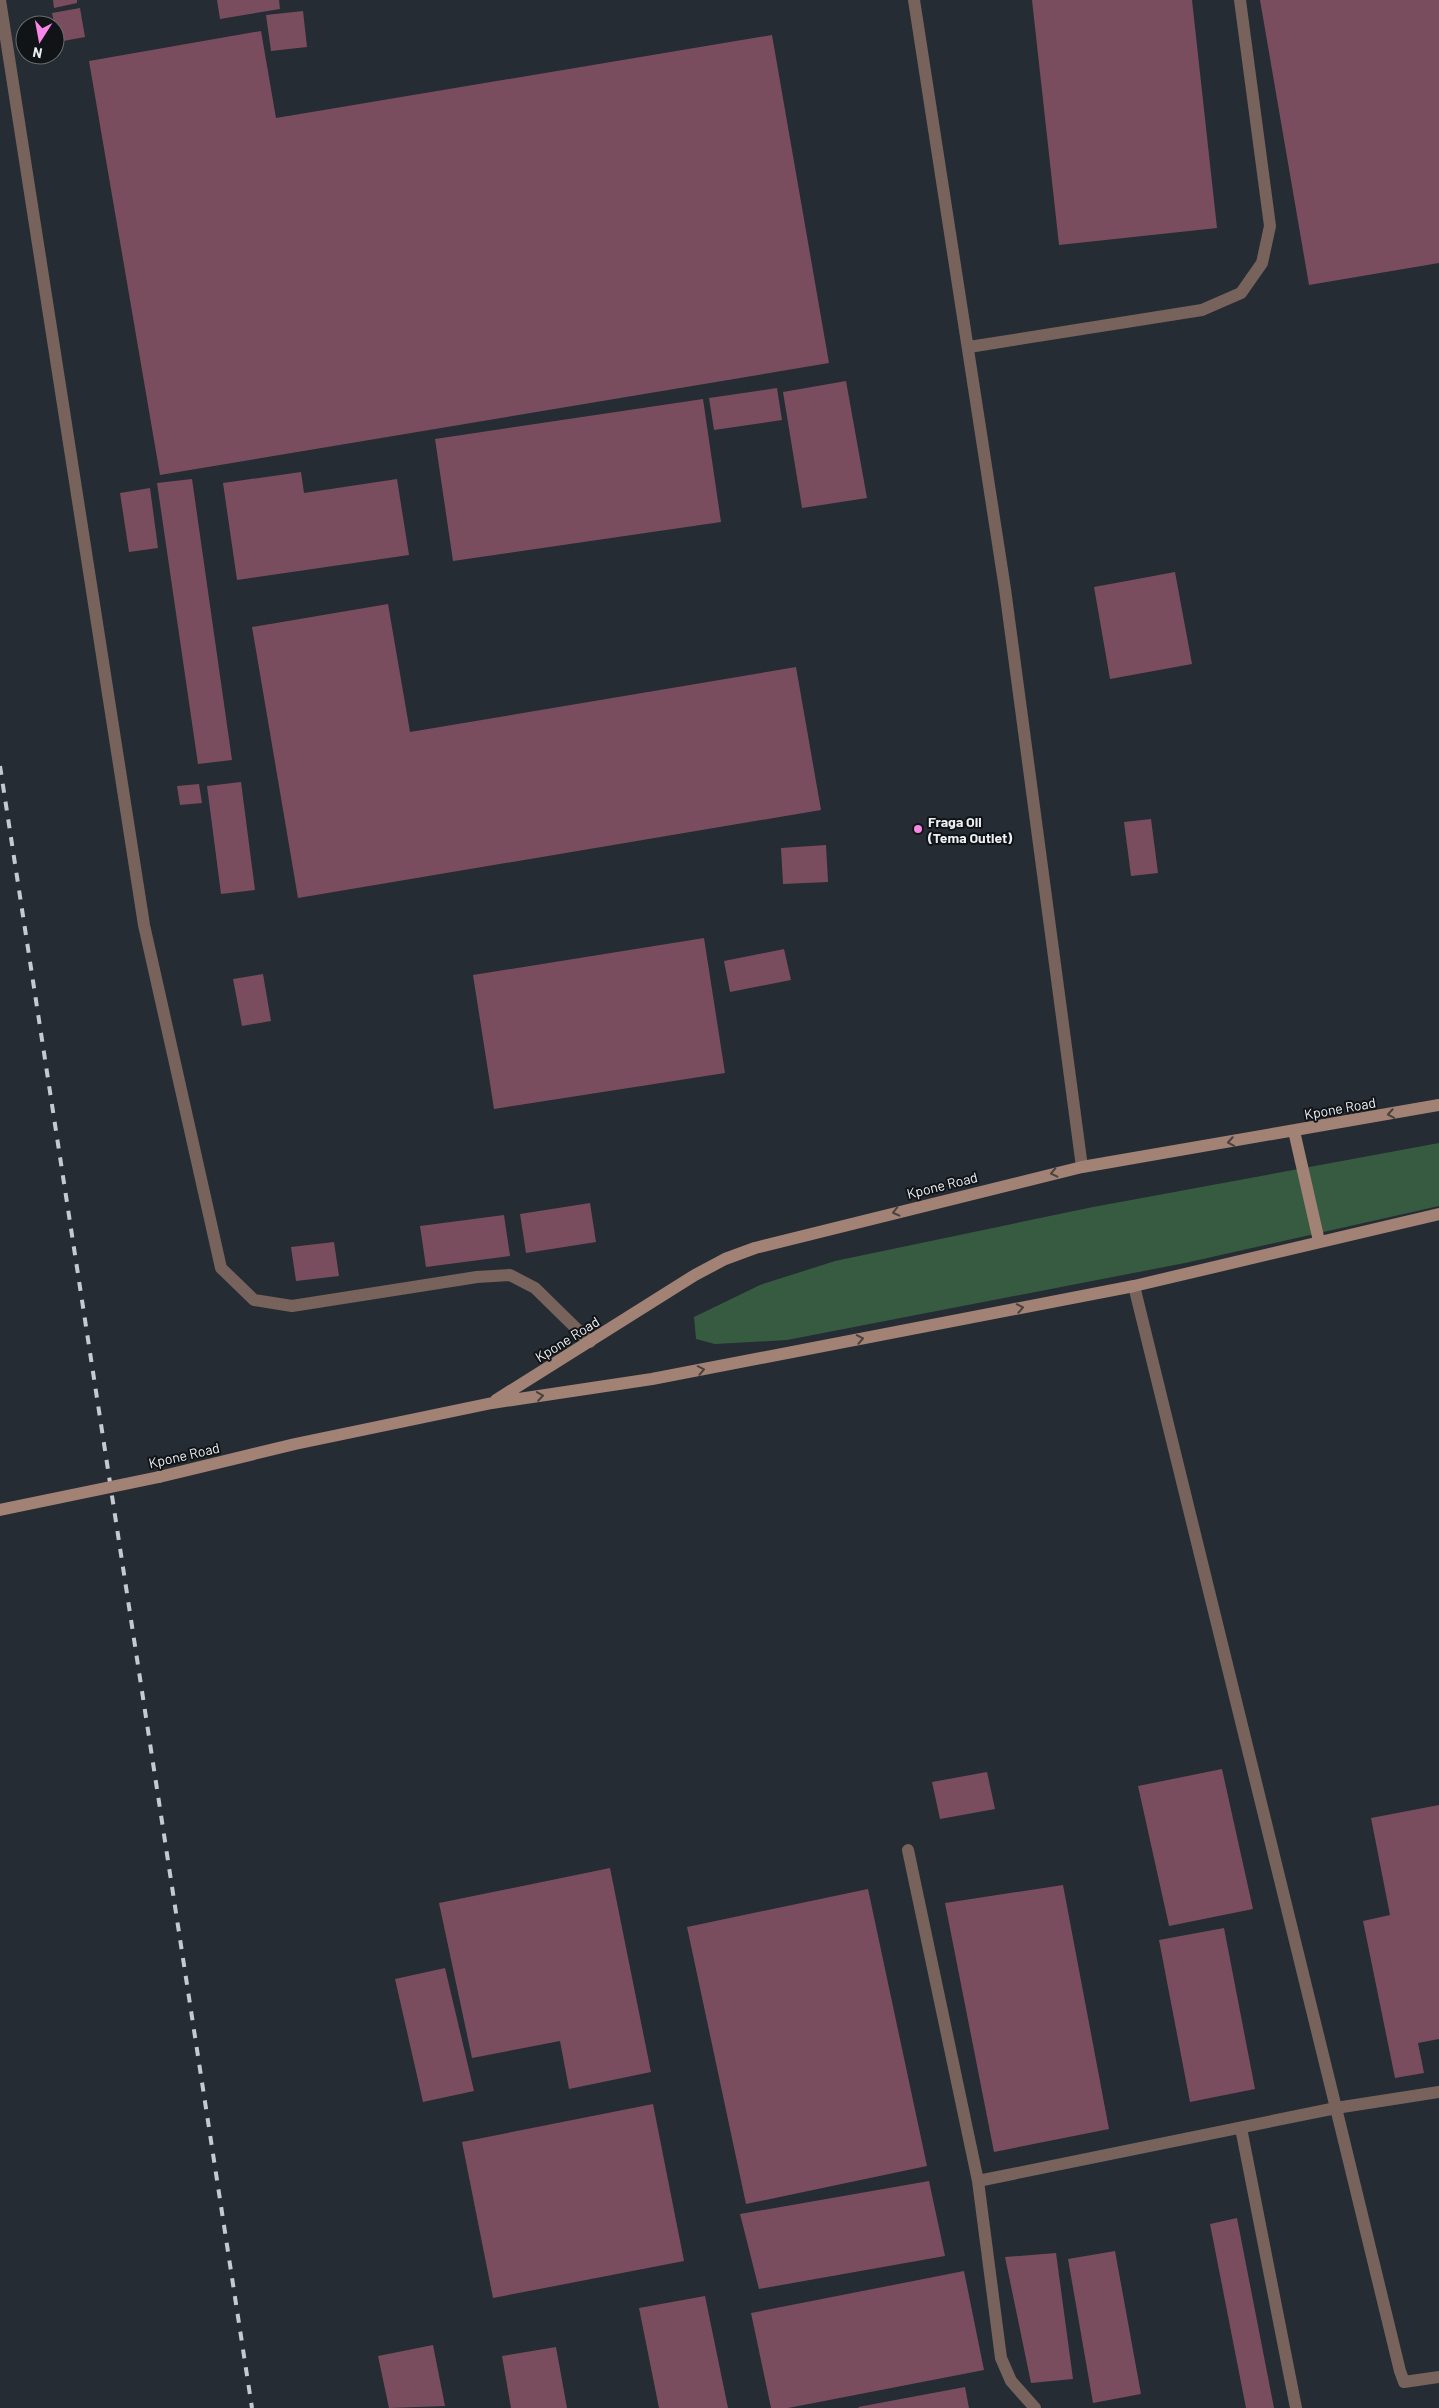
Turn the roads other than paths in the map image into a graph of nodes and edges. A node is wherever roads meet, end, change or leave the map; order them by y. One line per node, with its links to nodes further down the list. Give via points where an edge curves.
1 (0, 0): 11 (street, via 144,925 221,1268 254,1300 292,1306 477,1277 510,1275 535,1288)
2 (914, 0): 4 (street)
3 (1240, 0): 4 (street, via 1270,226 1262,263 1241,293 1202,310)
4 (969, 347): 7 (street, via 1005,589)
5 (1439, 1106): 6 (main road, Kpone Road, one-way to 6)
6 (1294, 1131): 7 (main road, Kpone Road, one-way to 7); 9 (main road)
7 (1082, 1167): 11 (main road, Kpone Road, one-way to 11, via 755,1248 695,1275)
8 (1439, 1214): 9 (main road, Kpone Road)
9 (1319, 1241): 10 (main road, Kpone Road)
10 (1134, 1286): 12 (main road, Kpone Road, one-way to 10, via 652,1379); 16 (street)
11 (590, 1342): 12 (main road, Kpone Road)
12 (492, 1403): 13 (main road, Kpone Road, bridge)
13 (0, 1510)
14 (908, 1850): 18 (street)
15 (1439, 2092): 16 (street)
16 (1336, 2108): 17 (street); 19 (street, via 1404,2382)
17 (1241, 2128): 18 (street); 21 (street)
18 (978, 2181): 20 (street, via 1001,2358 1011,2381)
19 (1439, 2377)
20 (1035, 2408)
21 (1296, 2408)

